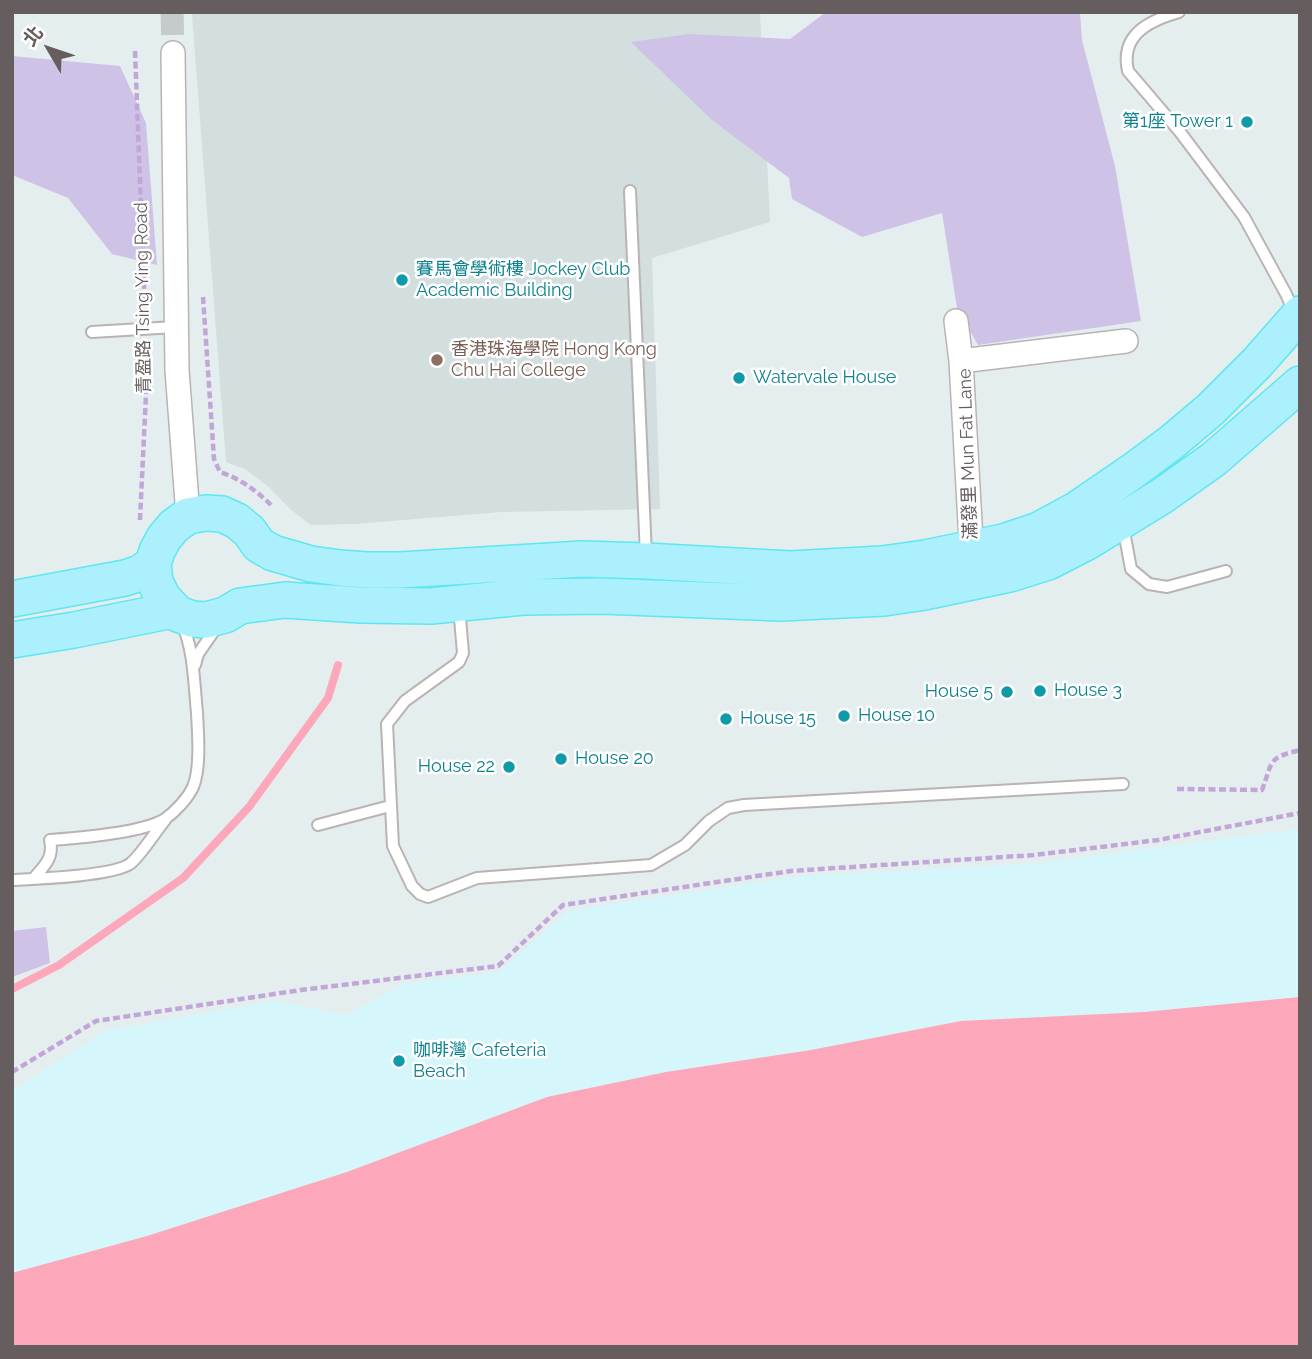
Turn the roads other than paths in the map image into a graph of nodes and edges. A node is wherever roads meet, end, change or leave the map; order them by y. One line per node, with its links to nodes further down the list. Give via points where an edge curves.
1 (1179, 12): 6 (lane, via 1135,35 1127,46 1128,71 1244,217 1289,299)
2 (173, 53): 5 (street, 青盈路 Tsing Ying Road)
3 (630, 191): 15 (lane)
4 (957, 321): 9 (street)
5 (175, 327): 7 (lane); 12 (street, 青盈路 Tsing Ying Road)
6 (1299, 327): 11 (main road, via 1172,442)
7 (92, 332)
8 (1125, 341): 9 (street, 滿發里 Mun Fat Lane)
9 (961, 361): 14 (street, 滿發里 Mun Fat Lane)
10 (1300, 384): 11 (main road, via 1214,459 1162,496)
11 (1116, 503): 14 (main road, via 1076,510 1039,530); 17 (lane, via 1131,569 1149,584 1167,587); 18 (main road, via 1087,542 1048,562)
12 (188, 516): 13 (main road, via 222,514 249,531); 16 (main road, via 164,538)
13 (259, 545): 15 (main road, via 311,564 367,570 582,559); 21 (main road, via 259,576)
14 (972, 549): 15 (main road, via 882,564 790,569); 18 (street, 滿發里 Mun Fat Lane)
15 (646, 561)
16 (153, 564): 19 (main road, via 125,578); 22 (main road, via 155,582)
17 (1226, 571)
18 (972, 583): 20 (main road, via 884,597 781,603 523,597)
19 (12, 599)
20 (459, 604): 21 (main road, via 285,600); 26 (lane, via 463,648 459,662 405,701 387,724)
21 (233, 611): 22 (main road, via 206,620); 24 (lane, via 208,638)
22 (176, 612): 23 (main road); 24 (lane)
23 (12, 640)
24 (194, 671): 27 (lane, via 198,759 193,786)
25 (1123, 784): 26 (lane, via 744,805 728,808 685,845 651,865 477,878 428,897 412,886 393,846)
26 (390, 806): 28 (lane)
27 (166, 819): 29 (lane, via 131,863 120,869); 29 (lane, via 142,828 50,839 47,863)
28 (318, 825)
29 (33, 879): 30 (lane)
30 (12, 880)

